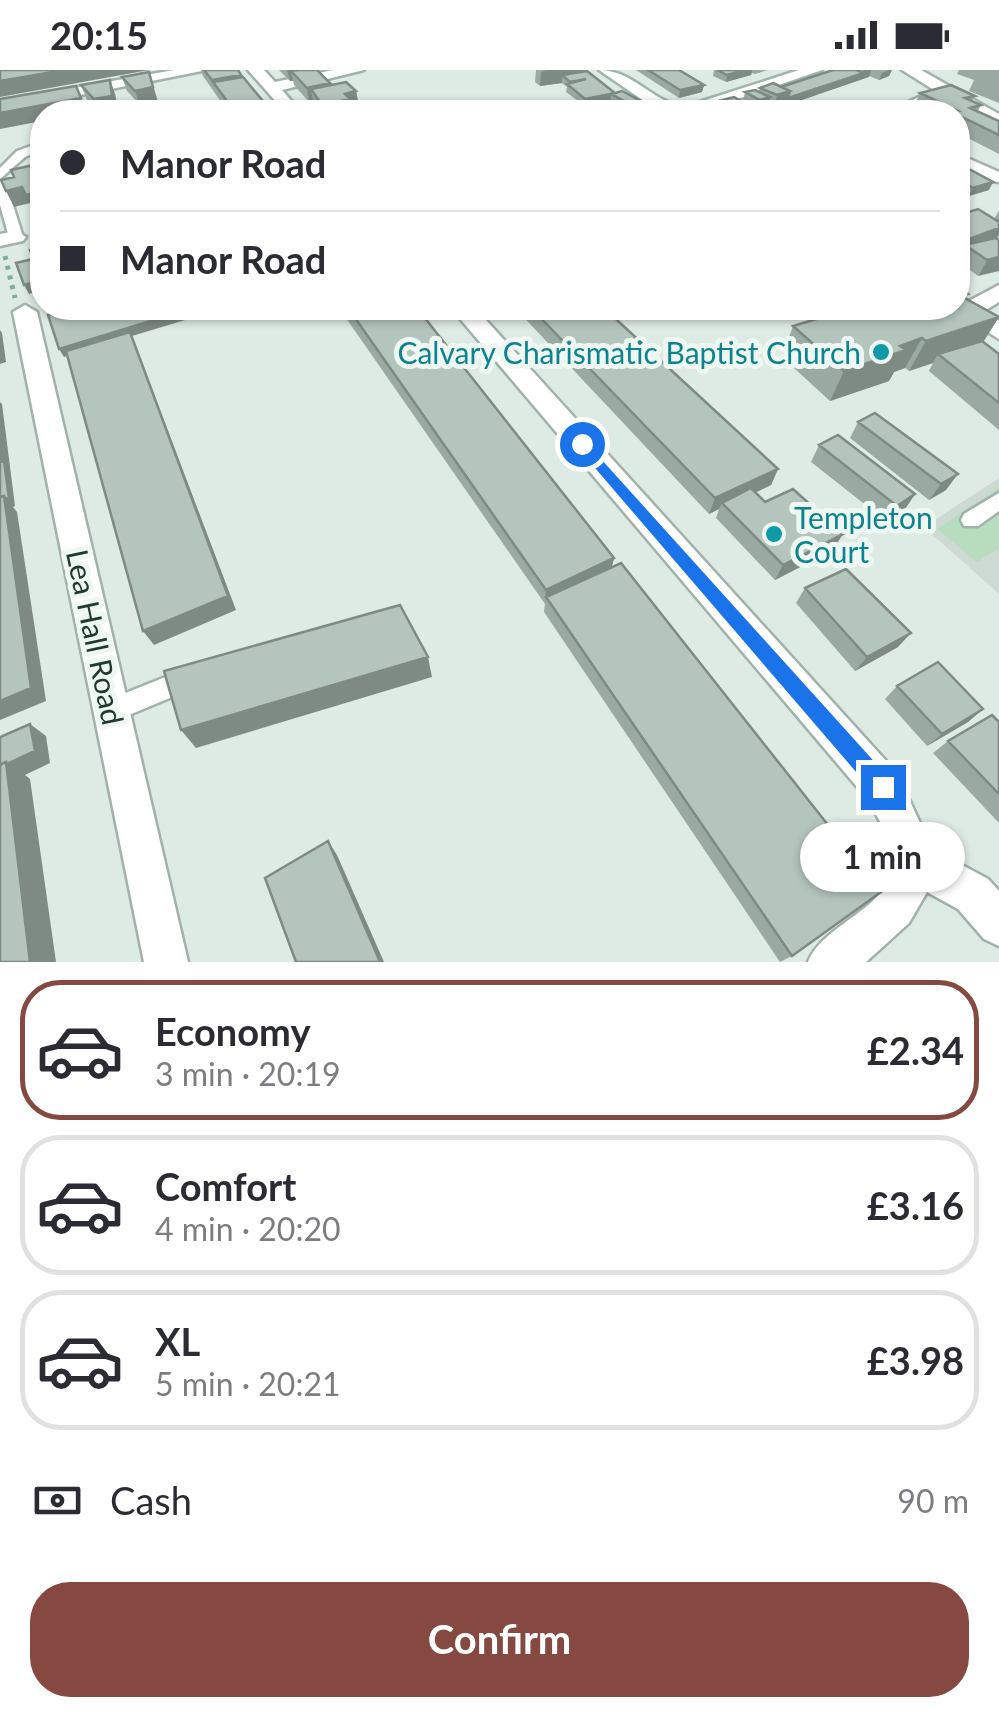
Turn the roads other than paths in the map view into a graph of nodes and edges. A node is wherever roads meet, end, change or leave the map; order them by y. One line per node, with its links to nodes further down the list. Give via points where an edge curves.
1 (199, 70): 9 (street)
2 (256, 70): 7 (street)
3 (356, 70): 7 (street)
4 (608, 70): 11 (street)
5 (814, 70): 12 (street)
6 (910, 70): 8 (street)
7 (271, 88): 10 (street)
8 (948, 91): 13 (street); 14 (street)
9 (33, 100)
10 (282, 100)
11 (653, 100)
12 (717, 100)
13 (926, 100)
14 (964, 100)
15 (30, 101): 17 (street)
16 (970, 104): 18 (street)
17 (0, 106)
18 (999, 120)
19 (30, 151): 21 (lane)
20 (970, 165): 22 (street)
21 (0, 175)
22 (995, 177)
23 (0, 182): 24 (lane)
24 (6, 240)
25 (999, 292): 26 (street)
26 (970, 305)
27 (21, 312): 34 (street, Lea Hall Road)
28 (970, 313): 30 (street)
29 (474, 320): 35 (street, via 883,787)
30 (999, 332)
31 (999, 501): 32 (lane)
32 (971, 520)
33 (208, 672): 34 (lane)
34 (112, 710): 37 (street, Lea Hall Road)
35 (916, 863): 36 (street, via 973,894); 38 (street, via 909,889 889,916)
36 (999, 924)
37 (166, 962)
38 (830, 962)

